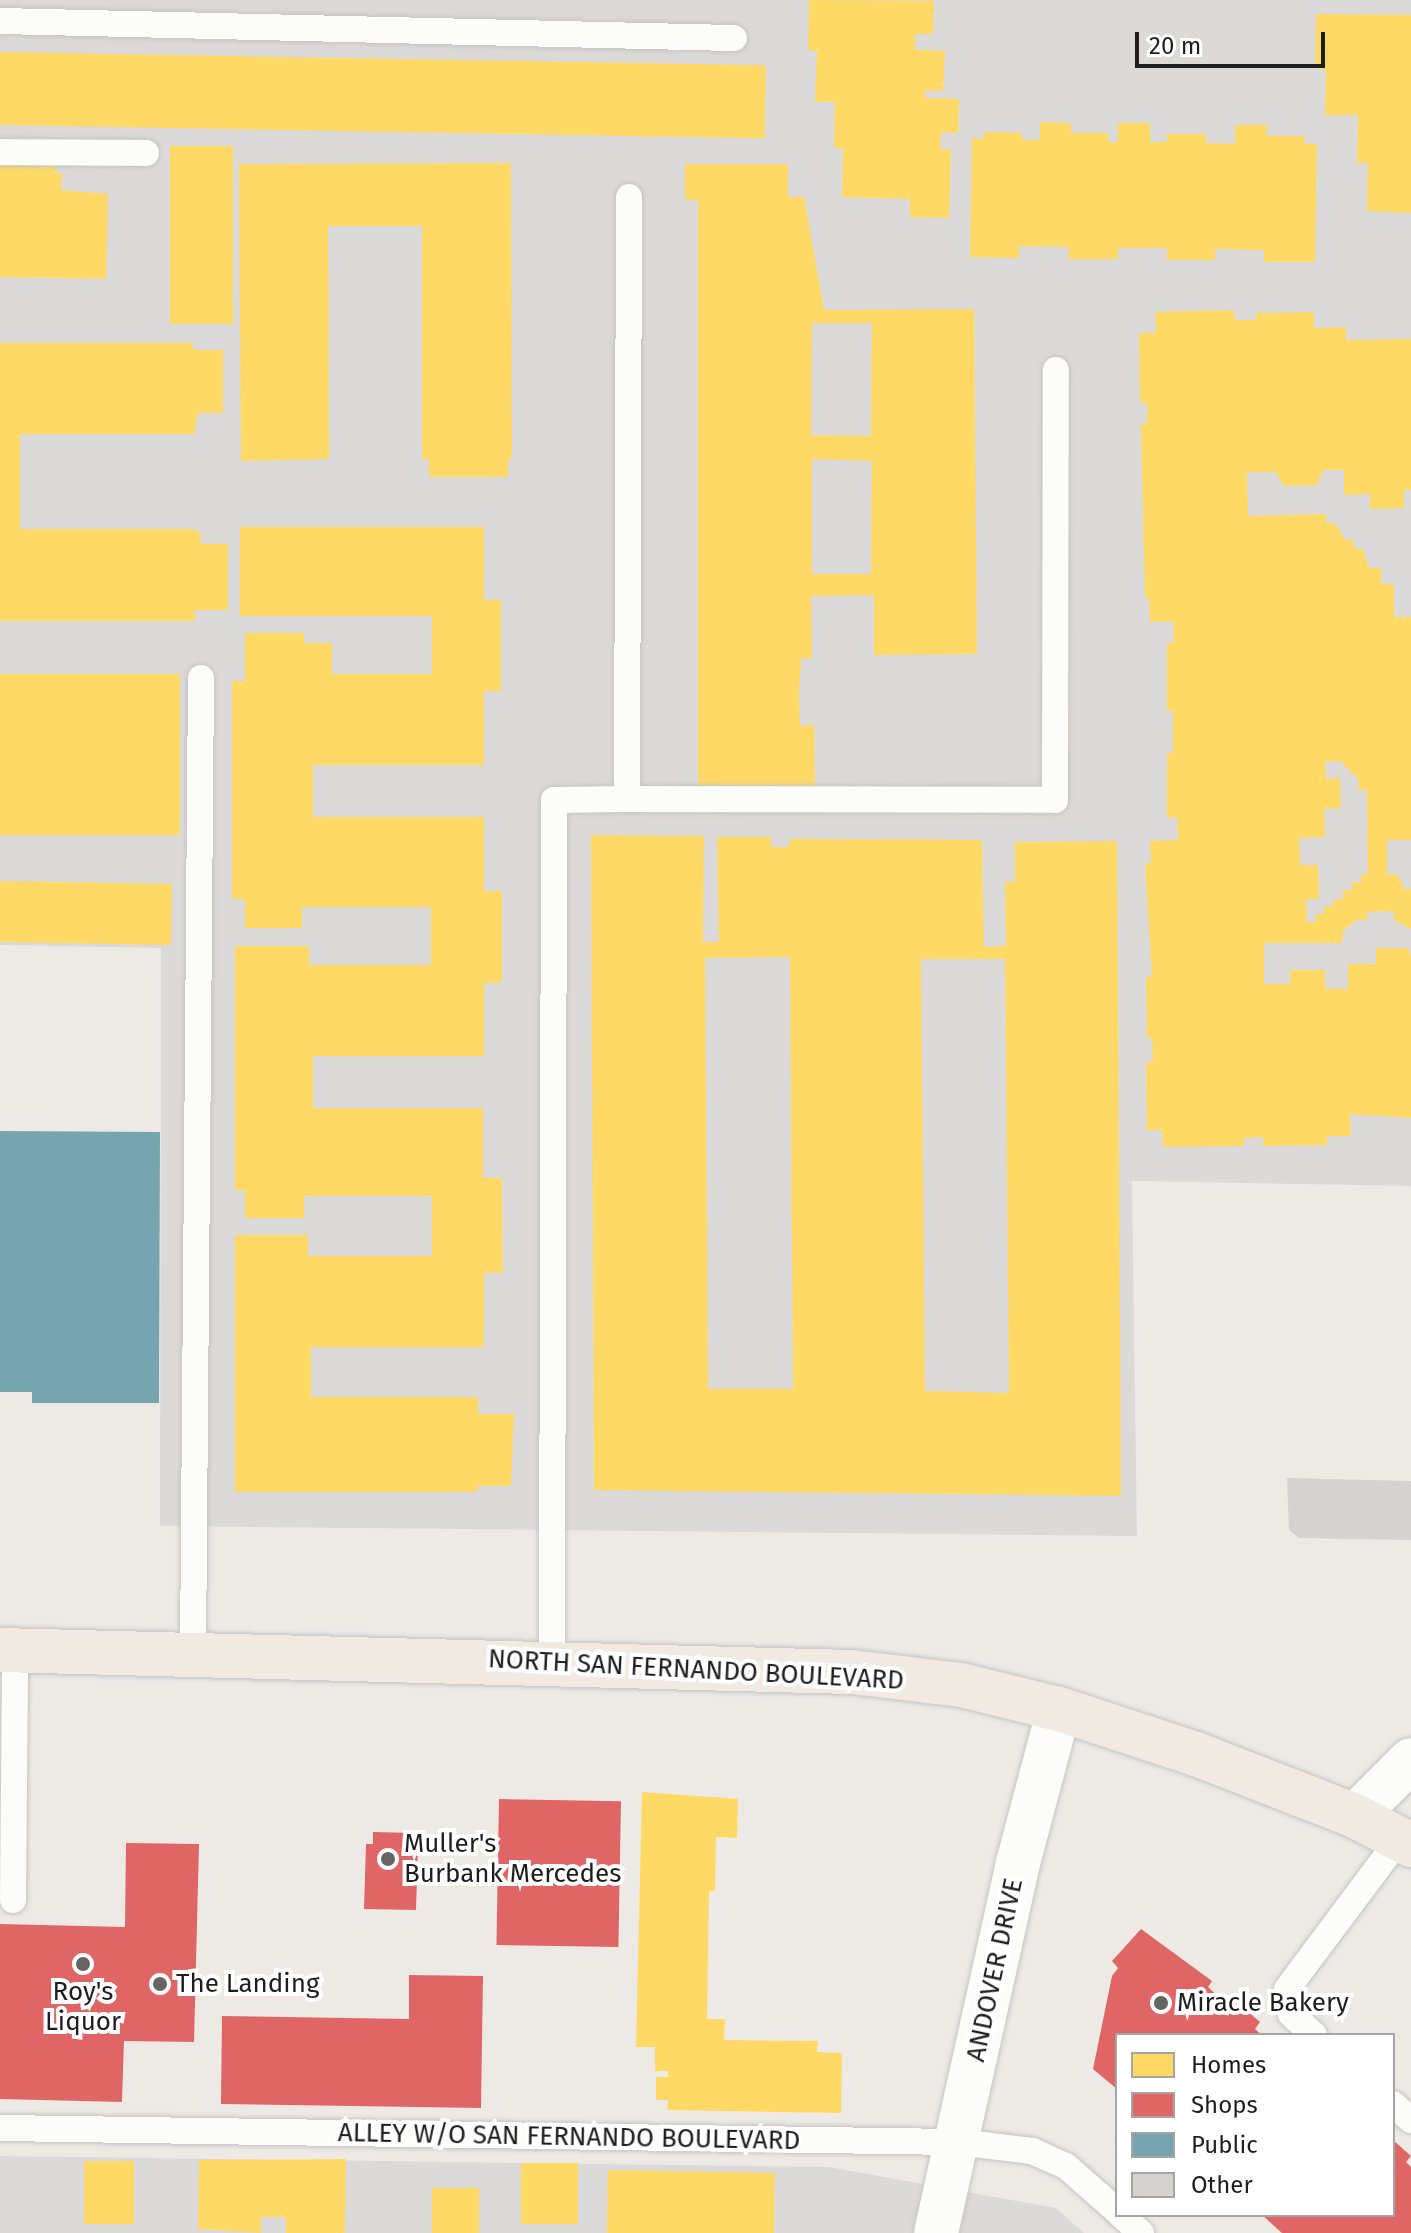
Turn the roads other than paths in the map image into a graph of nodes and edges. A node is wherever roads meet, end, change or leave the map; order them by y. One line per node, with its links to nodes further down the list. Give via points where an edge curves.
1 (0, 21): 2 (lane)
2 (734, 38)
3 (0, 152): 4 (lane)
4 (146, 153)
5 (629, 197): 8 (lane)
6 (1056, 370): 8 (lane, via 1055,800)
7 (201, 678): 10 (lane)
8 (627, 799): 11 (lane, via 554,800)
9 (8, 1650): 10 (main road, NORTH SAN FERNANDO BOULEVARD); 16 (lane)
10 (193, 1653): 11 (main road, NORTH SAN FERNANDO BOULEVARD)
11 (552, 1662): 12 (main road, NORTH SAN FERNANDO BOULEVARD, via 852,1672 961,1685)
12 (1059, 1709): 14 (main road, NORTH SAN FERNANDO BOULEVARD, via 1196,1754); 21 (street, ANDOVER DRIVE, via 1018,1863)
13 (1411, 1760): 14 (street)
14 (1355, 1816): 15 (main road, NORTH SAN FERNANDO BOULEVARD)
15 (1405, 1842): 17 (lane, via 1287,1989 1291,2014)
16 (13, 1900)
17 (1312, 2033)
18 (1395, 2106): 19 (lane)
19 (1411, 2120)
20 (0, 2128): 21 (lane, ALLEY W/O SAN FERNANDO BOULEVARD)
21 (958, 2142): 22 (lane, ALLEY W/O SAN FERNANDO BOULEVARD, via 1032,2151 1066,2166); 24 (street, ANDOVER DRIVE)
22 (1115, 2209)
23 (1123, 2217): 25 (lane, ALLEY W/O SAN FERNANDO BOULEVARD)
24 (936, 2233)
25 (1141, 2233)

